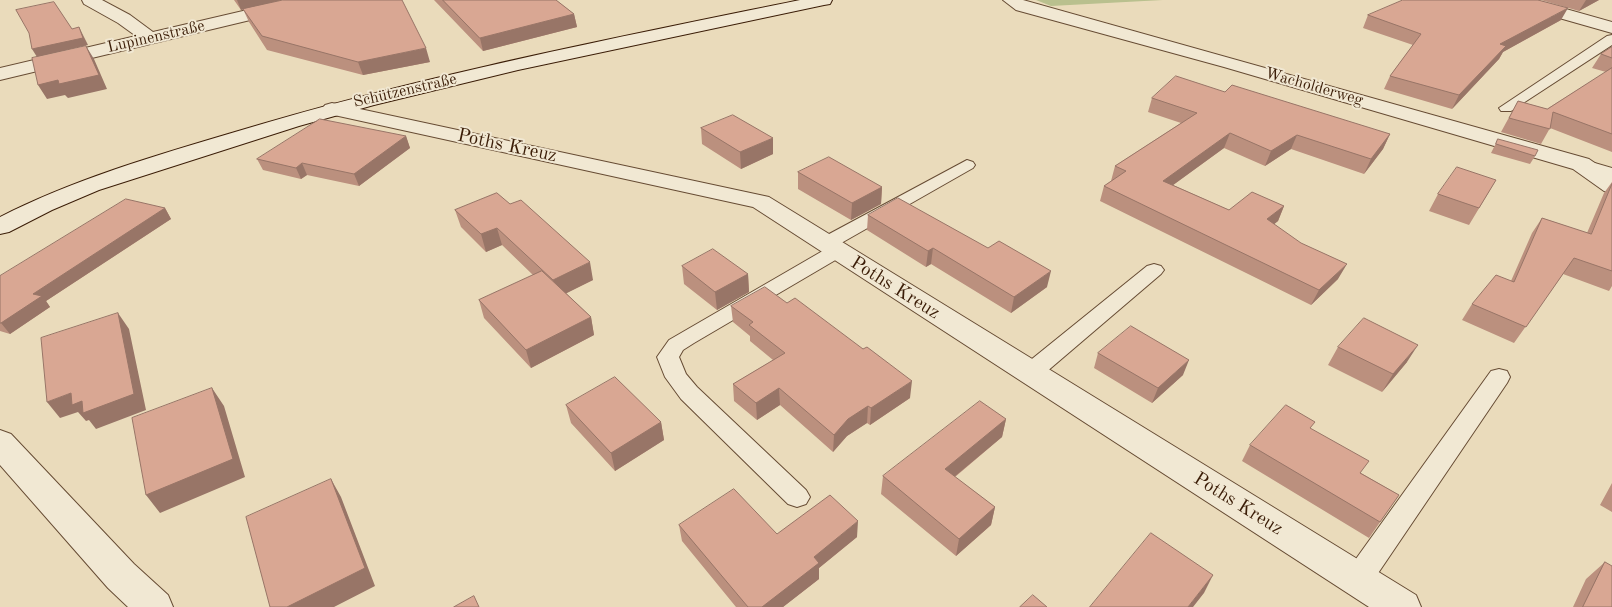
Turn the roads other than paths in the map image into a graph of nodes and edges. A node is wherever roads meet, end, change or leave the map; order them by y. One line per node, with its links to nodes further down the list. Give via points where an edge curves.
1 (90, 0): 7 (street)
2 (311, 0): 7 (street, Lupinenstraße)
3 (824, 0): 11 (street, Schützenstraße, via 545,58)
4 (1011, 0): 12 (street, Wacholderweg, via 1022,6)
5 (1516, 0): 6 (street)
6 (1612, 28)
7 (152, 39): 9 (street, Lupinenstraße)
8 (1612, 39): 10 (lane)
9 (0, 74)
10 (1506, 108)
11 (332, 109): 16 (street, Schützenstraße, via 116,176 50,201); 17 (street, Poths Kreuz, via 761,202)
12 (1581, 164): 14 (lane); 15 (street, Wacholderweg)
13 (967, 165): 17 (lane)
14 (1612, 173)
15 (1612, 186)
16 (0, 227)
17 (831, 248): 19 (street, Poths Kreuz); 22 (lane, via 676,345 668,357 676,378 689,393)
18 (1154, 270): 19 (lane)
19 (1030, 373): 23 (street, Poths Kreuz)
20 (1499, 377): 23 (lane)
21 (0, 442): 24 (street, via 121,576)
22 (797, 497)
23 (1358, 579): 25 (street, Poths Kreuz)
24 (154, 607)
25 (1402, 607)

